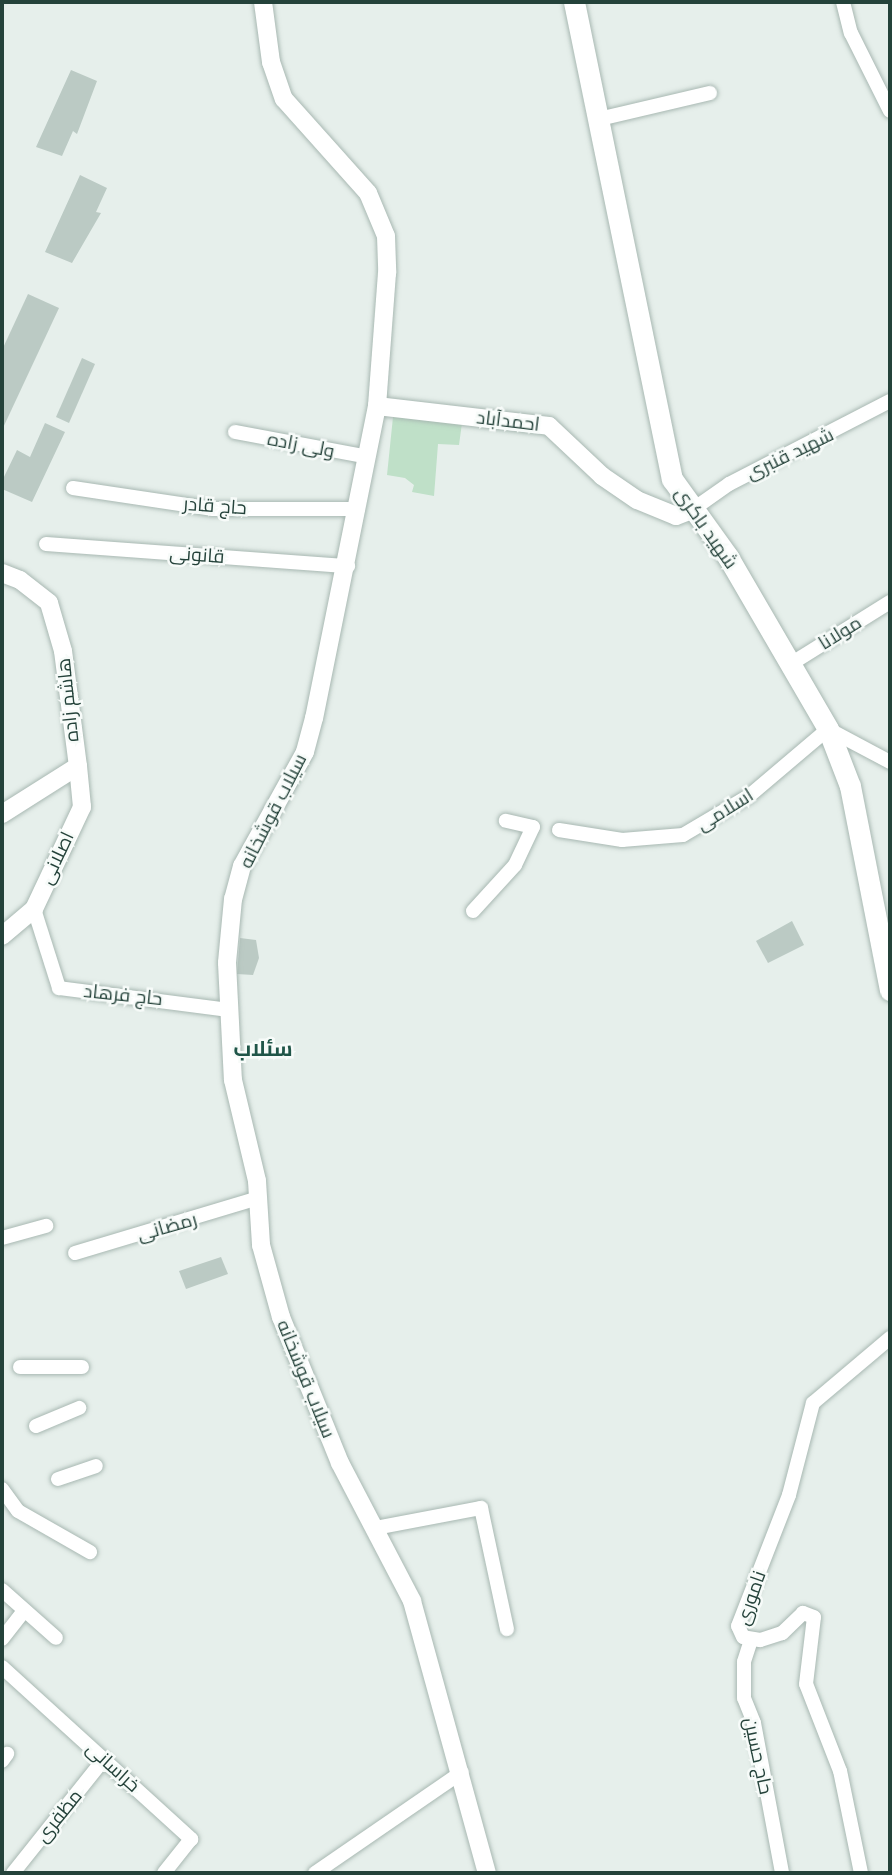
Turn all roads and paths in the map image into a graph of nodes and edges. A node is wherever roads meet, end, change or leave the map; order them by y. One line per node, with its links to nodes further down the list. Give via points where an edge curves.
1 (263, 2): 8 (street, سیلاب قوشخانه, via 271,62 284,99 368,193 386,236)
2 (574, 2): 6 (main road, شهید باکری)
3 (845, 2): 5 (street, via 851,33)
4 (710, 93): 6 (street)
5 (890, 111)
6 (599, 119): 13 (main road, شهید باکری, via 653,368 659,430 672,479)
7 (890, 401): 13 (street, شهید قنبری, via 729,484)
8 (377, 406): 10 (street, سیلاب قوشخانه); 13 (street, احمدآباد, via 549,426 602,477 637,499 676,516)
9 (235, 432): 10 (street, ولی زاده)
10 (368, 457): 12 (street, سیلاب قوشخانه)
11 (73, 488): 12 (street, حاج قادر, via 214,509)
12 (358, 509): 15 (street, سیلاب قوشخانه)
13 (692, 510): 18 (main road, شهید باکری, via 728,557)
14 (46, 544): 15 (street, قانونی)
15 (348, 566): 29 (street, سیلاب قوشخانه, via 305,752 256,838 233,899)
16 (2, 573): 21 (street, هاشم زاده, via 20,580 49,603 63,651)
17 (890, 602): 18 (street, مولانا)
18 (789, 665): 19 (main road, شهید باکری)
19 (828, 729): 20 (street); 24 (street, اسلامی, via 749,796 683,835 622,840); 28 (main road, شهید باکری, via 850,786)
20 (890, 762)
21 (78, 766): 22 (street, هاشم زاده); 25 (street, اصلانی, via 82,807)
22 (2, 814)
23 (506, 821): 26 (street, via 533,827 514,865)
24 (559, 830)
25 (34, 909): 27 (street, اصلانی); 29 (street, حاج فرهاد, via 59,988)
26 (473, 911)
27 (2, 936)
28 (890, 990)
29 (228, 1010): 30 (street, سیلاب قوشخانه, via 233,1080)
30 (258, 1198): 33 (street, رمضانی); 42 (street, سیلاب قوشخانه, via 261,1245 281,1317 340,1463)
31 (46, 1226): 32 (street)
32 (2, 1238)
33 (75, 1253)
34 (890, 1338): 49 (street, ناموری, via 813,1403 789,1495 738,1626 738,1632)
35 (20, 1367): 36 (street)
36 (82, 1367)
37 (79, 1408): 38 (street)
38 (36, 1426)
39 (96, 1466): 40 (street)
40 (58, 1479)
41 (2, 1489): 43 (street, via 18,1511)
42 (375, 1528): 46 (street, via 481,1508); 52 (street, سیلاب قوشخانه, via 412,1601)
43 (90, 1552)
44 (2, 1590): 45 (street)
45 (24, 1611): 47 (street); 48 (street)
46 (507, 1629)
47 (56, 1638)
48 (2, 1639)
49 (751, 1640): 57 (street, حاج حسین, via 744,1662 744,1698 754,1723); 58 (street, ناموری, via 782,1633 803,1613 814,1617 806,1684 839,1770)
50 (2, 1667): 51 (street, خراسانی)
51 (104, 1759): 53 (street, مظفری); 54 (street, خراسانی, via 191,1839)
52 (462, 1772): 55 (street); 56 (street, سیلاب قوشخانه)
53 (13, 1873)
54 (164, 1873)
55 (315, 1873)
56 (487, 1873)
57 (782, 1873)
58 (861, 1873)

